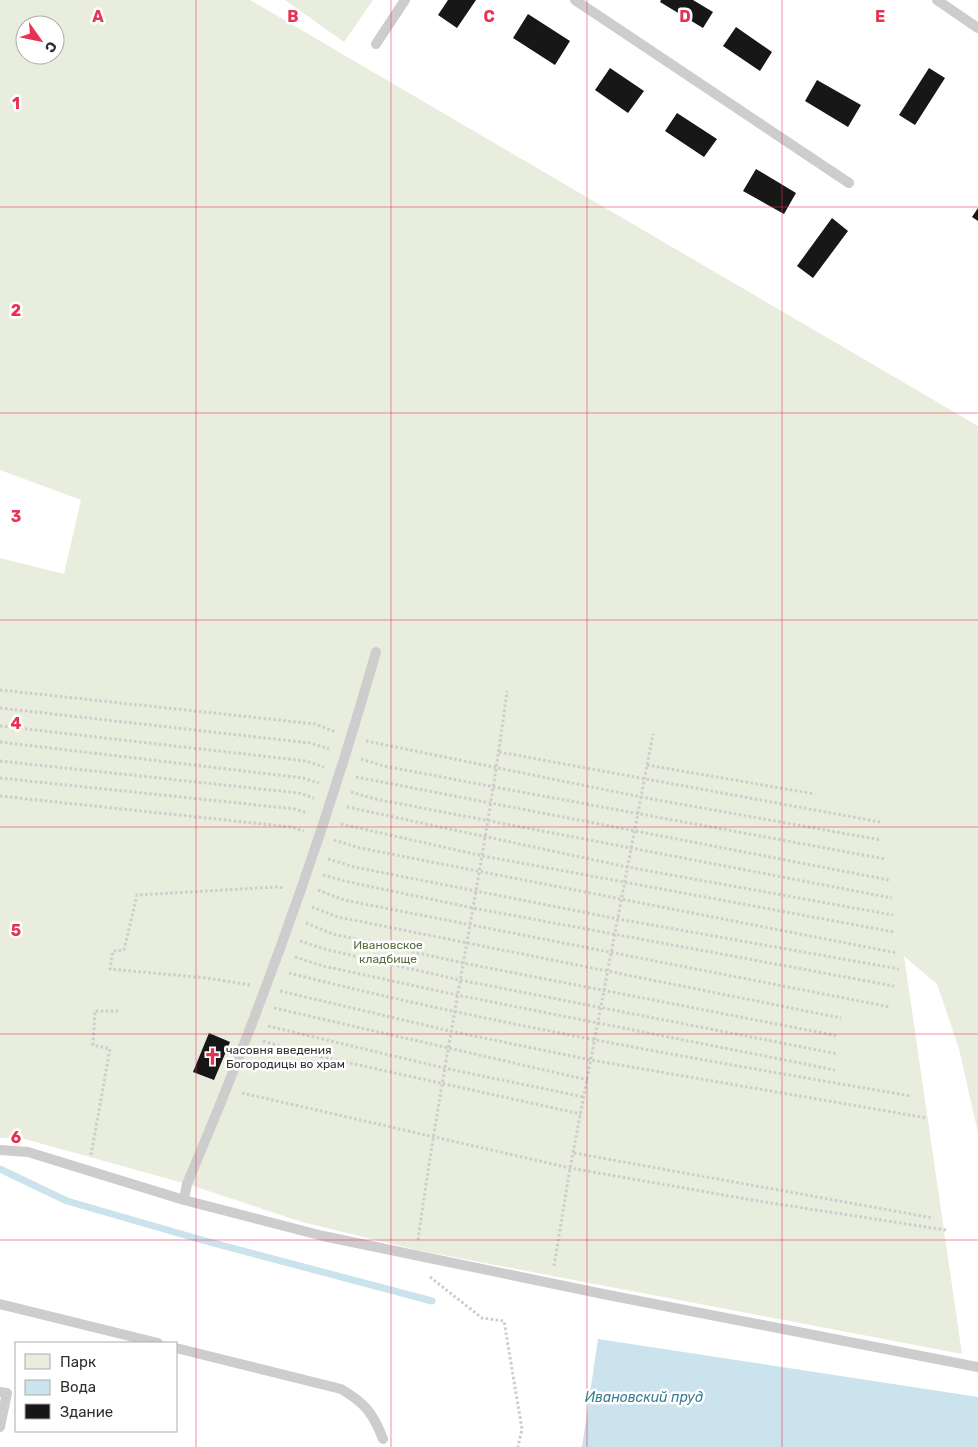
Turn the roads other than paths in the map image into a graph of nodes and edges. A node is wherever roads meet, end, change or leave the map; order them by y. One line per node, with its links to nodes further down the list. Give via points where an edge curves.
1 (405, 0): 5 (lane)
2 (575, 0): 6 (lane)
3 (937, 0): 4 (lane)
4 (978, 28)
5 (376, 44)
6 (848, 183)
7 (376, 652): 9 (lane, via 347,754 268,988 187,1184)
8 (0, 1150): 9 (lane, via 28,1152)
9 (184, 1200): 13 (lane, via 341,1239)
10 (0, 1304): 11 (lane)
11 (154, 1342)
12 (178, 1348): 16 (lane, via 341,1388 361,1401 375,1418)
13 (978, 1367)
14 (0, 1392): 15 (lane, via 7,1393)
15 (0, 1427)
16 (383, 1439)

